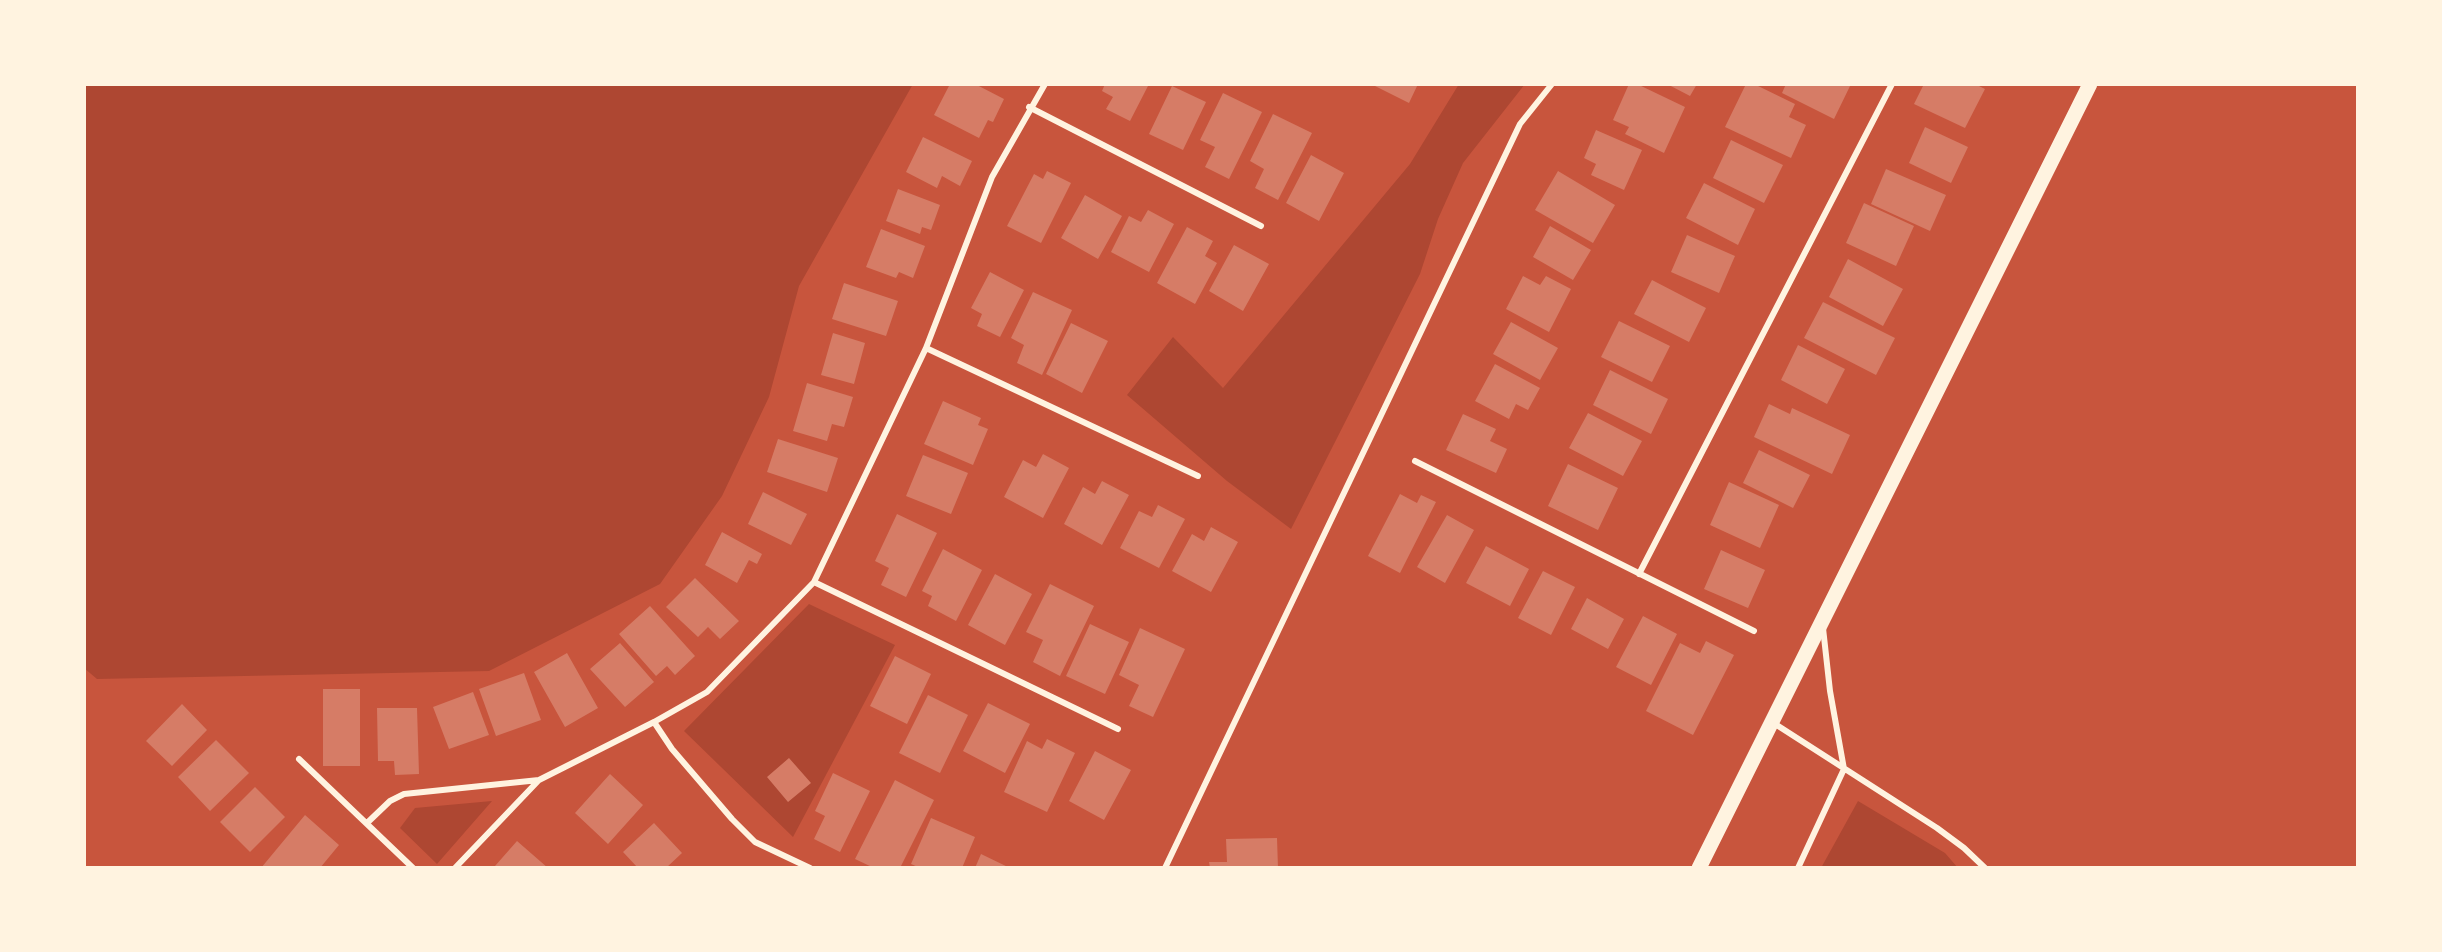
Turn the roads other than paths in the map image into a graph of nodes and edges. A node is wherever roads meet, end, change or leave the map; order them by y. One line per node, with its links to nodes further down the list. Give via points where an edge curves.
1 (1045, 84): 5 (street)
2 (1552, 84): 25 (street, via 1520,124)
3 (1892, 84): 10 (street)
4 (2090, 84): 12 (main road)
5 (1029, 107): 6 (street); 7 (street, via 992,177)
6 (1261, 226)
7 (926, 348): 9 (street); 11 (street)
8 (1414, 461): 10 (street)
9 (1198, 476)
10 (1639, 574): 13 (street)
11 (814, 582): 14 (street, via 707,692); 16 (street)
12 (1822, 619): 15 (main road); 18 (street)
13 (1754, 631)
14 (654, 722): 19 (street); 24 (street, via 672,749 755,842)
15 (1772, 722): 18 (street); 26 (main road)
16 (1118, 729)
17 (299, 759): 20 (street)
18 (1844, 769): 21 (street, via 1937,828); 27 (street)
19 (539, 780): 20 (street, via 404,794 390,801); 23 (street)
20 (367, 824): 22 (street)
21 (1975, 858): 28 (street); 29 (street)
22 (413, 868)
23 (455, 868)
24 (810, 868)
25 (1165, 868)
26 (1699, 868)
27 (1798, 868)
28 (1978, 868)
29 (1985, 868)

